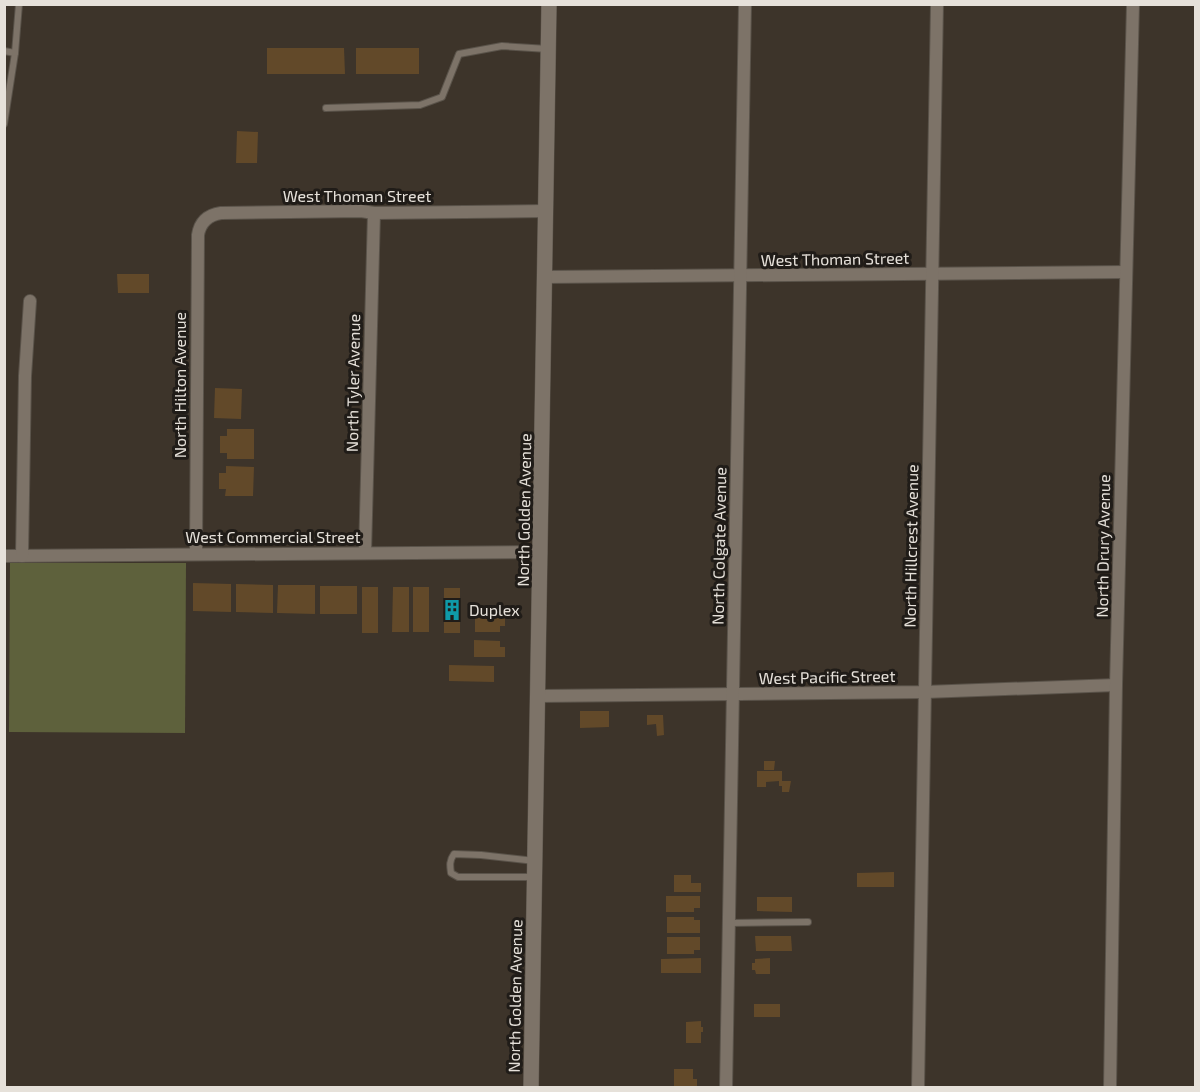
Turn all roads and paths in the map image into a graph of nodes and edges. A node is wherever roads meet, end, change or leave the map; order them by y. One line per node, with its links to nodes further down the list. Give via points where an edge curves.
1 (19, 4): 8 (lane)
2 (549, 4): 6 (street, North Golden Avenue)
3 (745, 4): 17 (street, North Colgate Avenue)
4 (936, 4): 15 (street, North Hillcrest Avenue)
5 (1133, 4): 14 (street, North Drury Avenue)
6 (548, 49): 9 (lane, via 502,46 459,54 442,98 420,105); 11 (street, North Golden Avenue)
7 (4, 51): 8 (lane)
8 (15, 53): 10 (lane)
9 (326, 108)
10 (4, 124)
11 (545, 211): 12 (street, West Thoman Street); 16 (street, North Golden Avenue)
12 (374, 213): 13 (street, West Thoman Street, via 220,213); 20 (street, North Tyler Avenue)
13 (206, 218): 21 (street, North Hilton Avenue, via 198,235)
14 (1126, 272): 15 (street, West Thoman Street); 24 (street, North Drury Avenue)
15 (932, 274): 17 (street, West Thoman Street); 25 (street, North Hillcrest Avenue)
16 (544, 277): 17 (street, West Thoman Street); 19 (street, North Golden Avenue)
17 (740, 277): 26 (street, North Colgate Avenue)
18 (30, 301): 23 (street)
19 (541, 552): 20 (street, West Commercial Street); 27 (street, North Golden Avenue)
20 (365, 553): 21 (street, West Commercial Street)
21 (196, 554): 23 (street, West Commercial Street)
22 (4, 556): 23 (street, West Commercial Street)
23 (22, 556)
24 (1116, 685): 25 (street, West Pacific Street); 35 (street, North Drury Avenue)
25 (925, 692): 26 (street, West Pacific Street); 34 (street, North Hillcrest Avenue)
26 (734, 695): 27 (street, West Pacific Street); 31 (street, North Colgate Avenue)
27 (539, 696): 28 (street, North Golden Avenue)
28 (535, 861): 29 (street, North Golden Avenue); 29 (lane, via 454,854 450,866 458,877)
29 (535, 877): 32 (street, North Golden Avenue)
30 (808, 922): 31 (lane)
31 (729, 923): 33 (street, North Colgate Avenue)
32 (531, 1088)
33 (726, 1088)
34 (918, 1088)
35 (1110, 1088)

